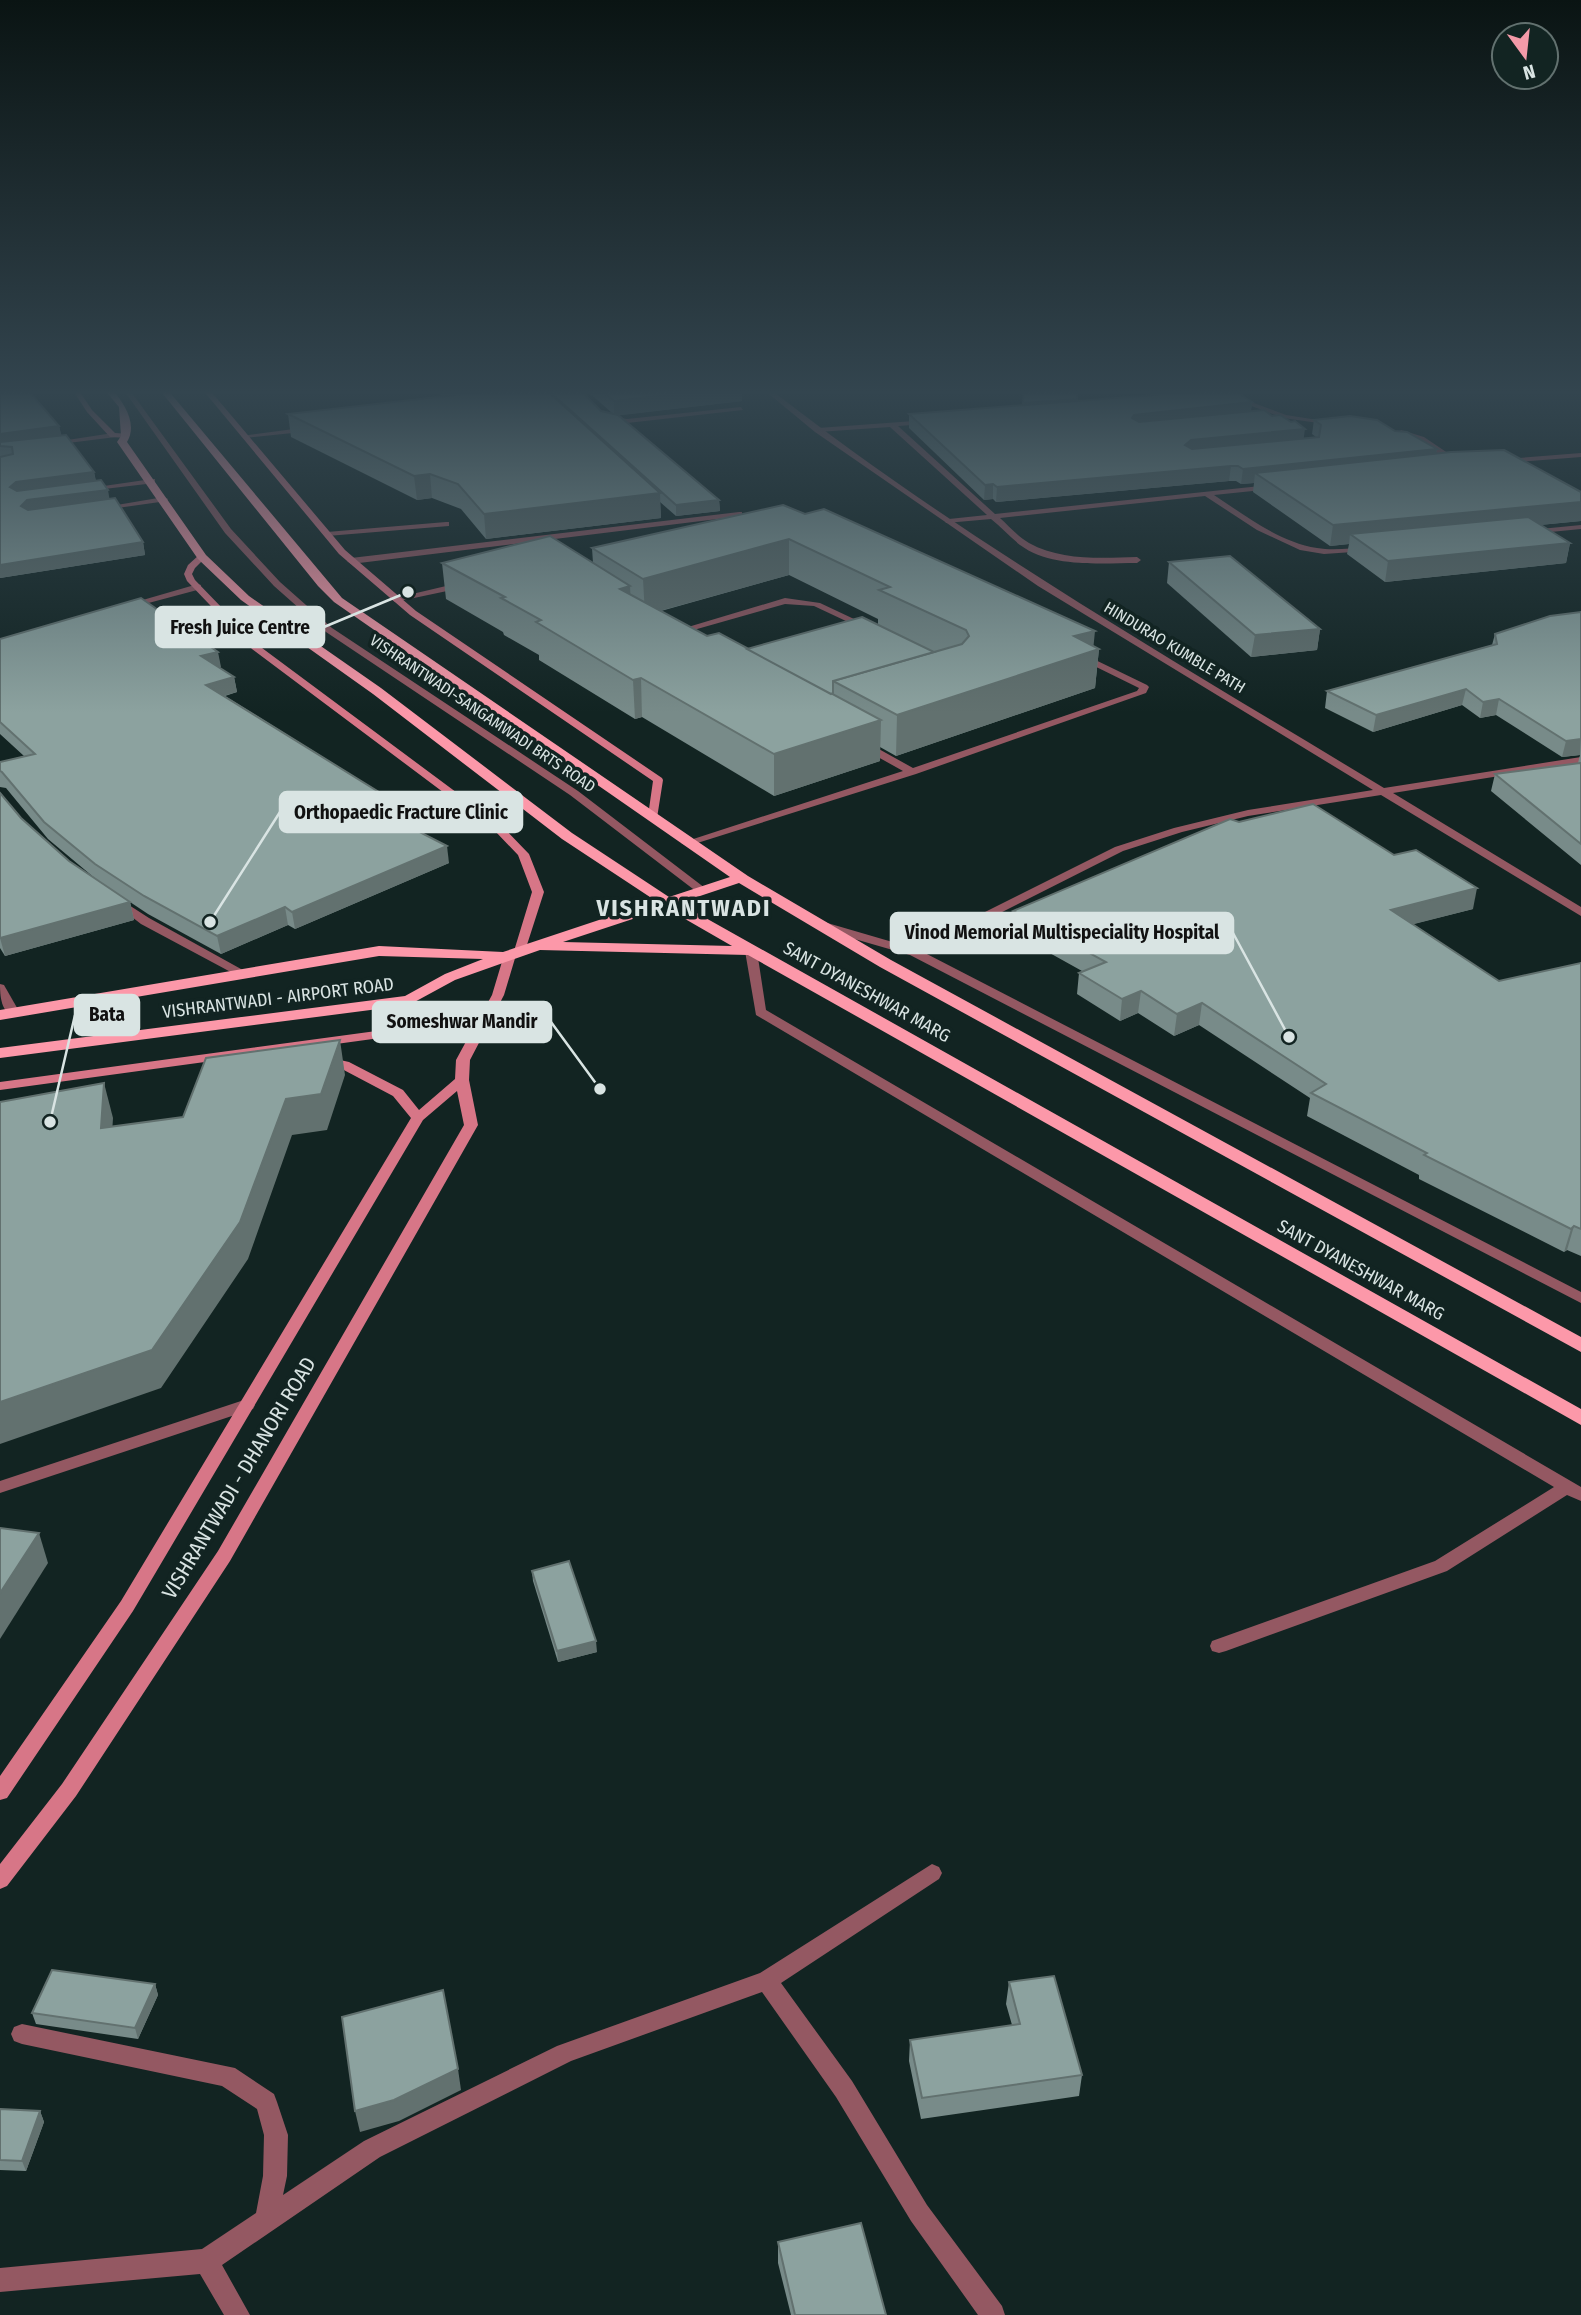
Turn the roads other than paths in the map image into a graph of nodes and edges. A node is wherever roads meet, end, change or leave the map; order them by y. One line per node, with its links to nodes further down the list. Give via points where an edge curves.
1 (204, 497): 40 (street, VISHRANTWADI-SANGAMWADI BRTS ROAD, via 228,531 329,630 574,793)
2 (251, 497): 36 (main road, SANT DYANESHWAR MARG, via 338,600)
3 (296, 497): 17 (street)
4 (914, 497): 13 (street, HINDURAO KUMBLE PATH)
5 (974, 497): 12 (street)
6 (1176, 497): 12 (street)
7 (1212, 497): 19 (street, via 1301,548 1321,552)
8 (164, 499): 9 (street); 20 (main road, SANT DYANESHWAR MARG)
9 (98, 508)
10 (664, 513): 14 (street)
11 (739, 514): 14 (street)
12 (994, 515): 13 (street); 21 (street, via 1038,551 1063,558)
13 (949, 521): 35 (street, HINDURAO KUMBLE PATH, via 1041,584)
14 (673, 522): 22 (street)
15 (446, 524): 17 (street)
16 (1581, 527): 18 (street)
17 (327, 534): 22 (street)
18 (1515, 534)
19 (1383, 547)
20 (202, 557): 24 (street, via 188,574); 41 (main road, SANT DYANESHWAR MARG, via 285,628 377,691 567,836)
21 (1137, 560)
22 (351, 561): 25 (street)
23 (471, 583): 25 (street)
24 (198, 587): 26 (street); 47 (street, VISHRANTWADI - DHANORI ROAD, via 255,647 499,830 523,855 538,892)
25 (395, 599): 36 (street, via 658,780)
26 (119, 607)
27 (871, 629): 28 (street, via 812,601 785,600 666,635)
28 (678, 641)
29 (1077, 654): 33 (street, via 1144,687 1140,693)
30 (854, 739): 33 (street)
31 (1581, 760): 32 (street)
32 (1561, 762): 34 (street); 35 (street)
33 (912, 772): 37 (street)
34 (1581, 776)
35 (1383, 793): 42 (street, HINDURAO KUMBLE PATH); 46 (street, via 1248,813 1119,849)
36 (653, 816): 37 (main road, SANT DYANESHWAR MARG)
37 (687, 843): 38 (main road, SANT DYANESHWAR MARG)
38 (741, 878): 40 (main road, VISHRANTWADI - AIRPORT ROAD); 43 (main road, SANT DYANESHWAR MARG)
39 (103, 890): 48 (street, via 145,921)
40 (701, 890): 41 (main road, VISHRANTWADI - AIRPORT ROAD)
41 (665, 901): 44 (main road, VISHRANTWADI - AIRPORT ROAD); 45 (main road, SANT DYANESHWAR MARG)
42 (1581, 912)
43 (820, 924): 46 (street); 58 (main road, SANT DYANESHWAR MARG)
44 (536, 946): 45 (main road); 47 (main road, VISHRANTWADI - AIRPORT ROAD)
45 (751, 951): 60 (main road, SANT DYANESHWAR MARG); 62 (street, via 760,1012)
46 (914, 952): 57 (street)
47 (515, 953): 48 (main road, VISHRANTWADI - AIRPORT ROAD, via 379,951); 51 (street, VISHRANTWADI - DHANORI ROAD); 53 (main road, VISHRANTWADI - AIRPORT ROAD, via 450,977 409,1000)
48 (244, 974): 50 (main road, VISHRANTWADI - AIRPORT ROAD)
49 (0, 988): 50 (street)
50 (7, 1014)
51 (485, 1020): 52 (street); 54 (street, VISHRANTWADI - DHANORI ROAD, via 463,1060)
52 (279, 1048): 55 (street); 56 (street, via 344,1065 398,1093)
53 (0, 1053)
54 (462, 1080): 56 (street, VISHRANTWADI - DHANORI ROAD); 66 (street, VISHRANTWADI - DHANORI ROAD, via 471,1125 245,1520 69,1790)
55 (0, 1086)
56 (418, 1118): 59 (street, VISHRANTWADI - DHANORI ROAD)
57 (1581, 1298)
58 (1581, 1345)
59 (247, 1405): 61 (street); 64 (street, VISHRANTWADI - DHANORI ROAD, via 127,1606)
60 (1581, 1418)
61 (0, 1486)
62 (1574, 1491): 63 (street, via 1441,1566)
63 (1219, 1646)
64 (0, 1792)
65 (932, 1873): 67 (street)
66 (0, 1880)
67 (767, 1980): 69 (street, via 565,2053 372,2149); 73 (street, via 844,2089 919,2213)
68 (22, 2034): 69 (street, via 228,2076 266,2102 276,2135)
69 (267, 2220): 70 (street)
70 (206, 2261): 71 (street); 72 (street)
71 (0, 2280)
72 (238, 2315)
73 (993, 2315)

